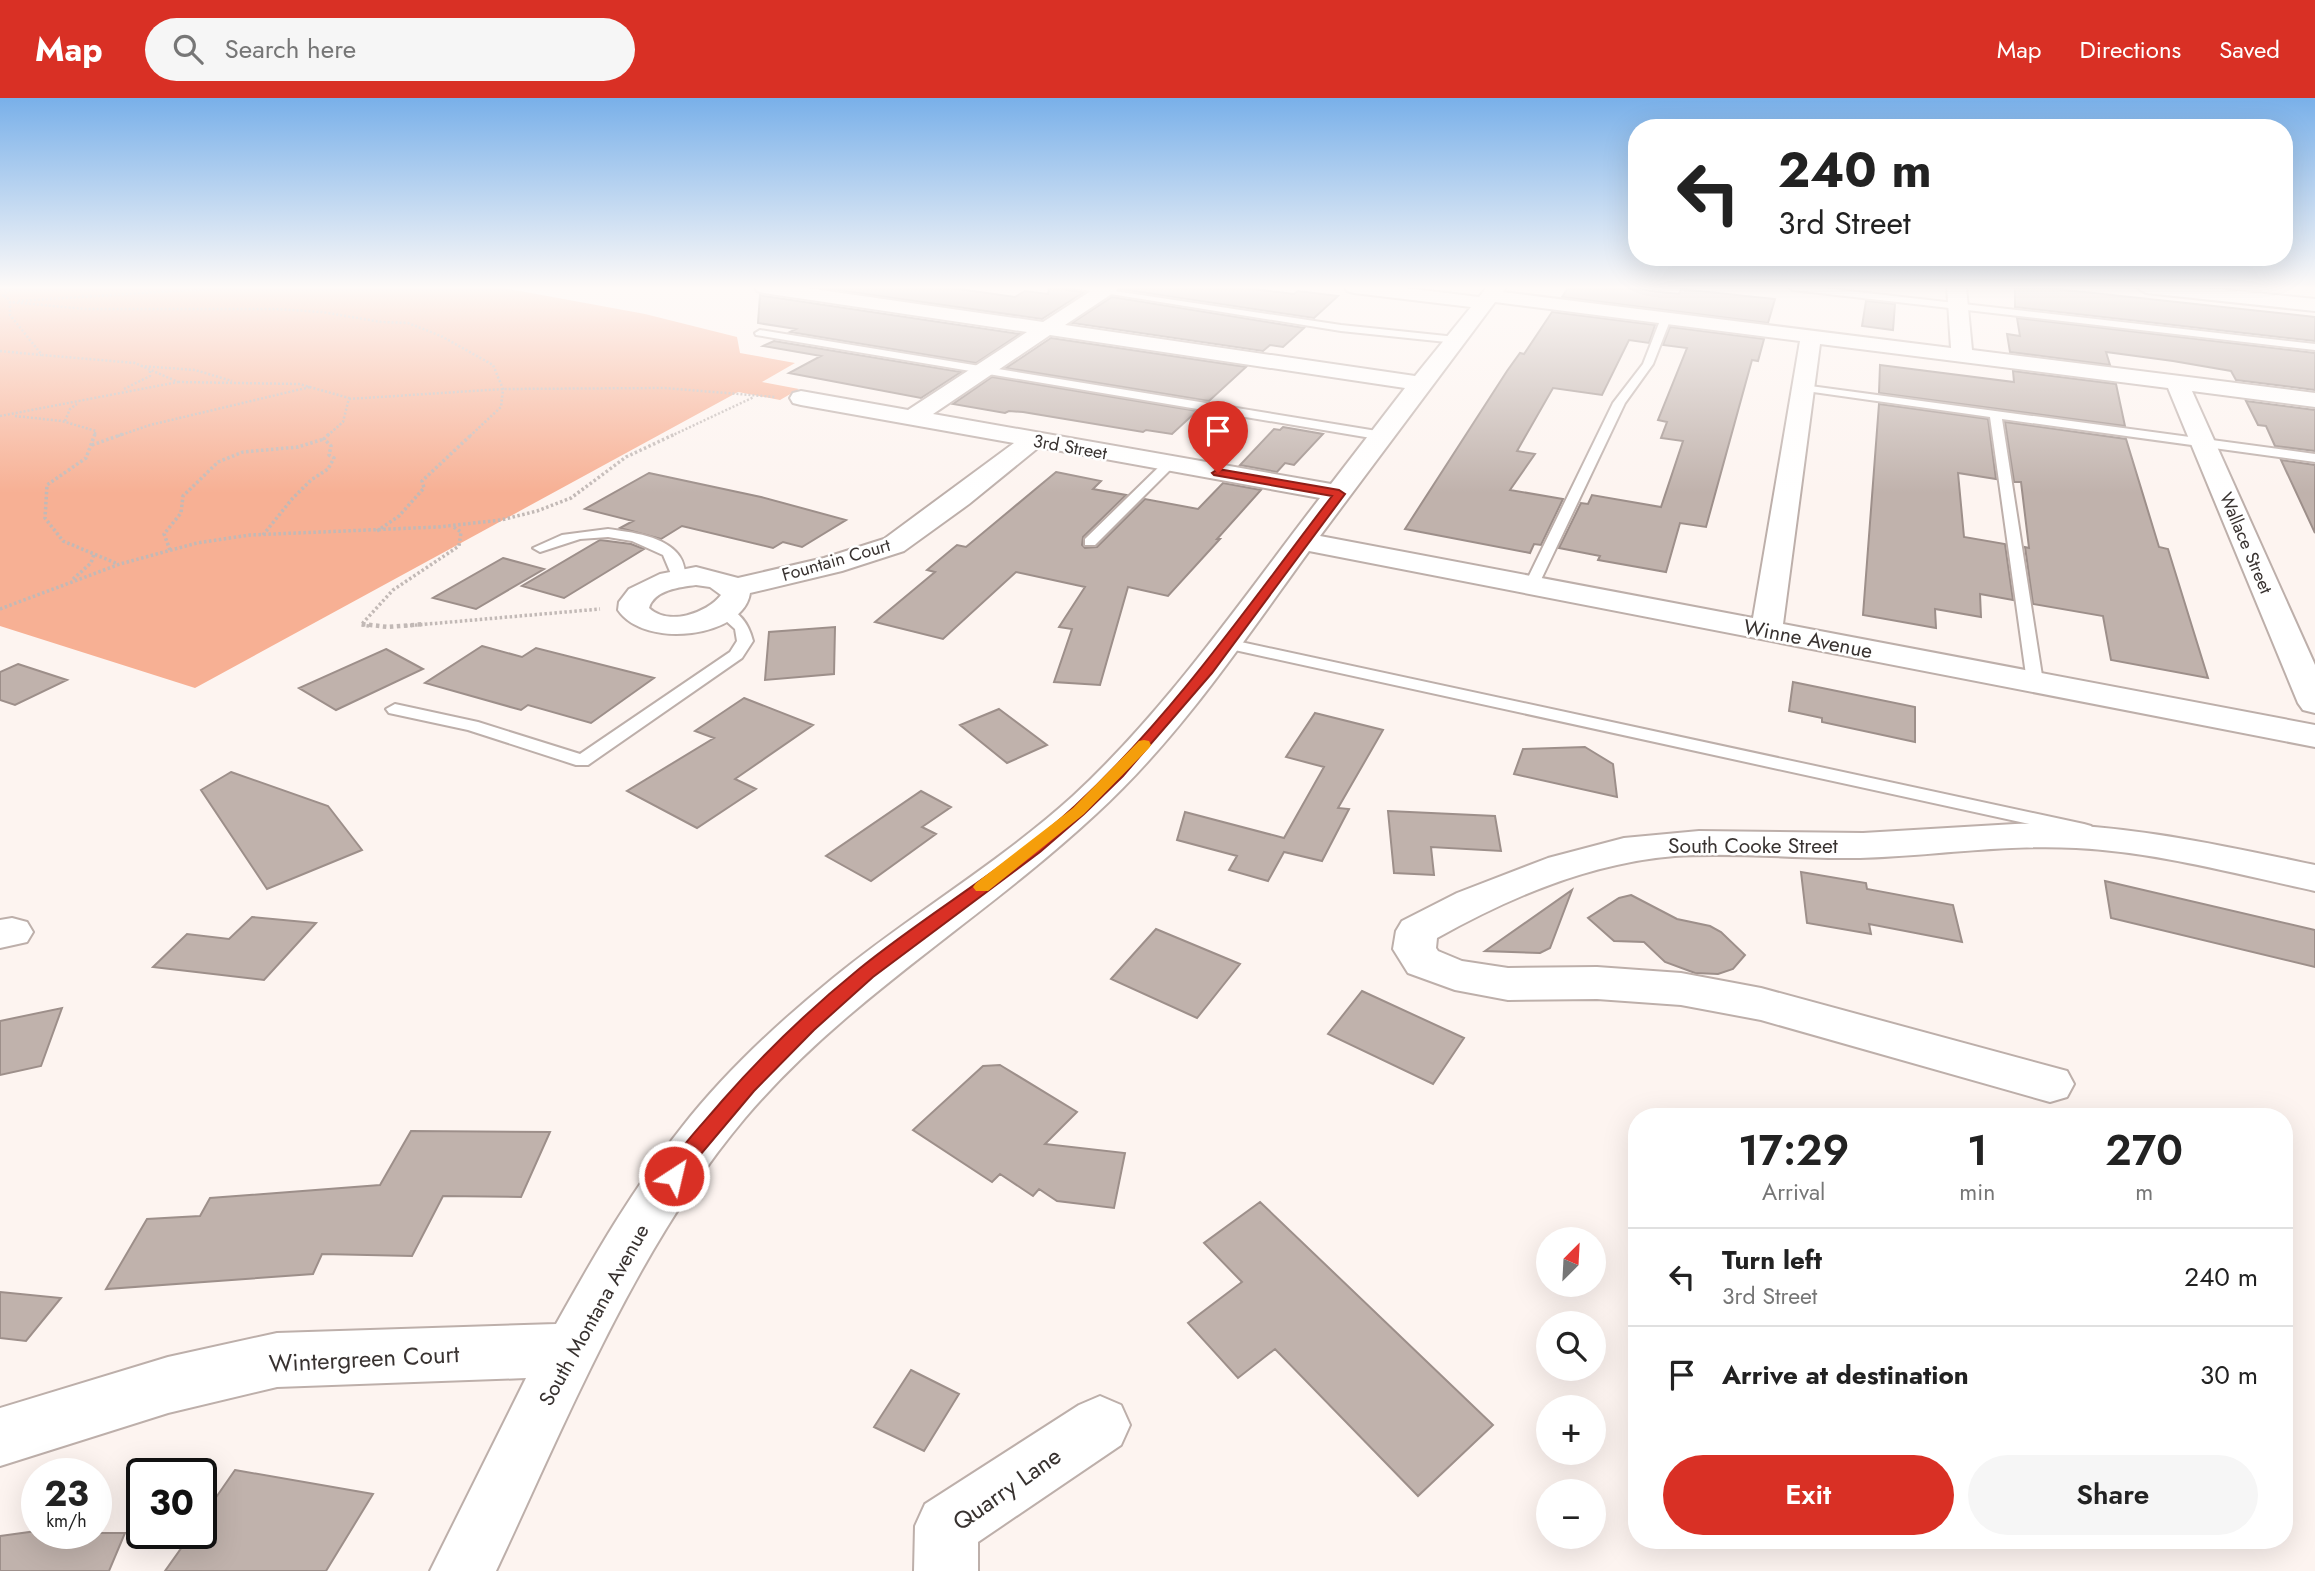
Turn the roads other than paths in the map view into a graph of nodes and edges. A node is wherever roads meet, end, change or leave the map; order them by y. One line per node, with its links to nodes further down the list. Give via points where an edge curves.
1 (898, 356): 8 (lane)
2 (1005, 356): 8 (street)
3 (1228, 356): 10 (street)
4 (1444, 356): 10 (street, South Montana Avenue)
5 (1651, 356): 26 (lane, via 1619,403)
6 (1808, 356): 11 (street)
7 (1962, 356): 9 (street)
8 (984, 370): 15 (street); 16 (lane)
9 (2177, 383): 13 (street); 18 (street, Wallace Street)
10 (1422, 384): 16 (street, South Montana Avenue)
11 (1803, 388): 14 (lane); 28 (street)
12 (801, 398): 15 (street, 3rd Street)
13 (2315, 401)
14 (1996, 415): 18 (lane); 30 (lane)
15 (912, 418): 17 (street, 3rd Street)
16 (1383, 436): 21 (street, South Montana Avenue)
17 (1032, 441): 20 (street, 3rd Street); 27 (street, Fountain Court, via 894,545)
18 (2203, 443): 19 (lane); 31 (street, Wallace Street)
19 (2315, 458)
20 (1169, 464): 21 (street, 3rd Street); 23 (lane)
21 (1339, 494): 22 (street, South Montana Avenue)
22 (1301, 541): 26 (street, Winne Avenue); 29 (street, South Montana Avenue)
23 (1090, 542)
24 (540, 548): 25 (lane, via 582,534 633,536 661,547 674,558)
25 (679, 578): 27 (street, via 724,581); 27 (street, Fountain Court, via 640,594 634,602 638,616 660,625 676,625 709,618)
26 (1531, 586): 28 (street, Winne Avenue)
27 (728, 600): 32 (lane, via 746,641 736,655 582,761 472,726)
28 (1766, 631): 30 (street, Winne Avenue)
29 (1227, 644): 34 (lane); 37 (street, South Montana Avenue, via 1150,738 1079,811 867,972 747,1086 688,1156)
30 (2035, 682): 33 (street, Winne Avenue)
31 (2315, 703)
32 (395, 709)
33 (2315, 736)
34 (2147, 844): 35 (street, South Cooke Street); 36 (street, South Cooke Street, via 2076,836 1835,846 1734,842 1654,846 1576,862 1455,909 1417,931 1414,949 1423,962 1455,975 1508,984 1597,983 1681,989 1761,1004)
35 (2315, 878)
36 (2050, 1084)
37 (571, 1350): 39 (street, Wintergreen Court, via 277,1360 168,1385); 40 (street, South Montana Avenue)
38 (1100, 1425): 41 (street, Quarry Lane, via 947,1526)
39 (0, 1437)
40 (462, 1571)
41 (946, 1571)

